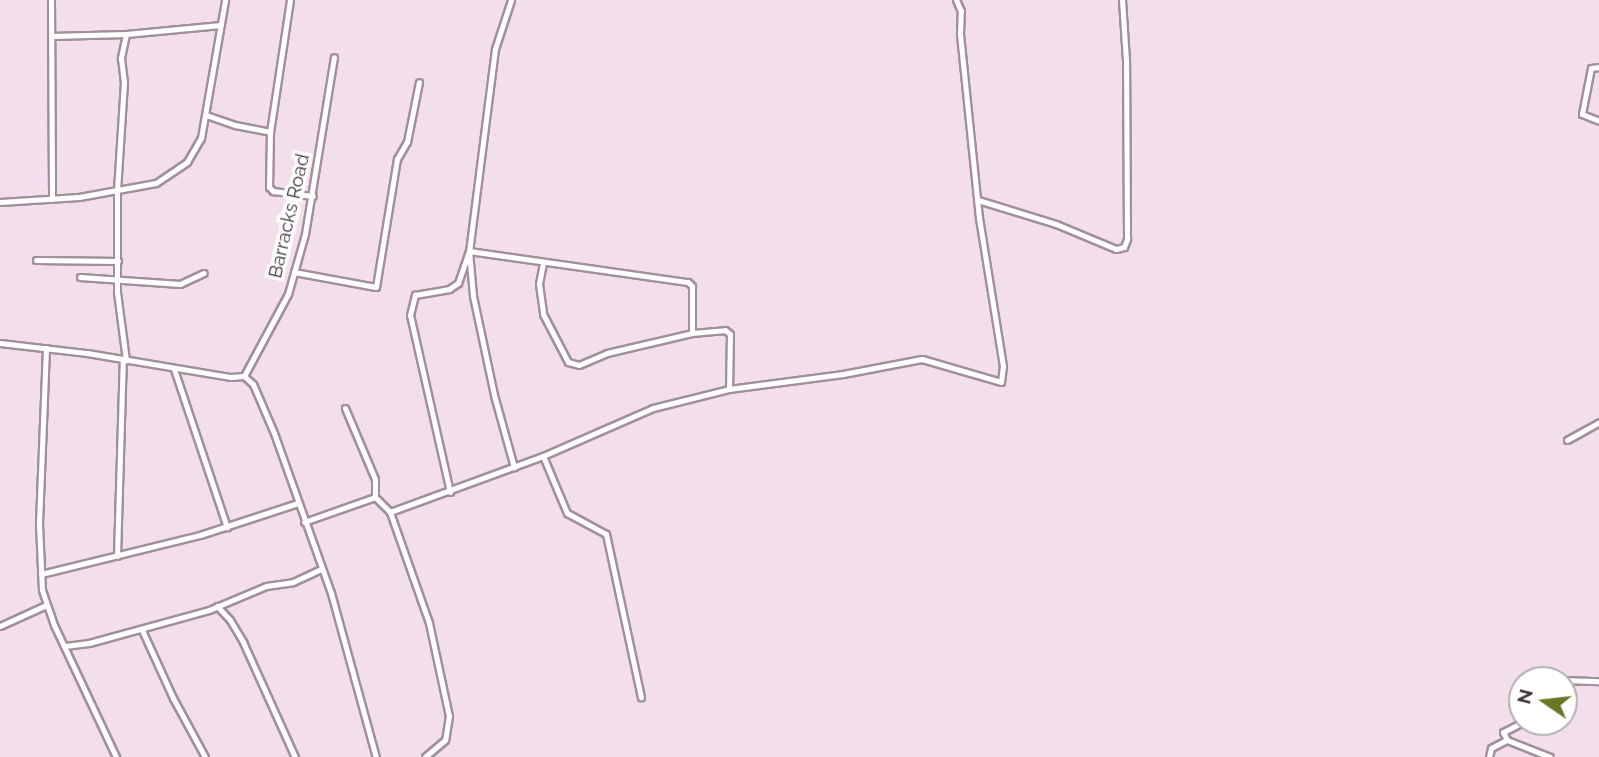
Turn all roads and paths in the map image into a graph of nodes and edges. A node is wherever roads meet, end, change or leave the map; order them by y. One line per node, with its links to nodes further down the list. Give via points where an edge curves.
1 (51, 0): 9 (street)
2 (225, 0): 7 (street)
3 (290, 0): 15 (street)
4 (511, 0): 21 (street, via 495,49)
5 (956, 0): 19 (street, via 961,11)
6 (1122, 0): 19 (street, via 1124,247 1116,249)
7 (221, 25): 8 (street); 13 (street)
8 (126, 34): 9 (street); 16 (street, via 121,58 124,82)
9 (51, 36): 18 (street)
10 (334, 57): 17 (street, Barracks Road)
11 (1599, 67): 14 (street, via 1591,68 1582,114)
12 (419, 82): 25 (street, via 408,142 397,159 376,287)
13 (206, 115): 15 (street); 16 (street, via 201,138 187,162 156,183)
14 (1599, 121)
15 (270, 132): 17 (street, via 269,187)
16 (117, 190): 18 (street); 23 (street)
17 (313, 196): 25 (street, Barracks Road)
18 (52, 199): 20 (street)
19 (978, 200): 35 (street, via 1003,366 1001,383 922,359)
20 (0, 202)
21 (469, 251): 24 (street); 40 (street, via 473,296); 41 (street, via 458,283 415,295 411,308)
22 (36, 260): 23 (street)
23 (118, 261): 28 (street)
24 (544, 262): 29 (street, via 688,282 692,286); 29 (street, via 540,284 543,314 568,362 586,363 607,353)
25 (294, 272): 34 (street, Barracks Road, via 288,294)
26 (204, 273): 28 (street, via 180,284)
27 (80, 277): 28 (street)
28 (118, 281): 32 (street)
29 (692, 332): 35 (street, via 725,330 730,334)
30 (0, 343): 31 (street)
31 (46, 348): 32 (street); 49 (street)
32 (124, 359): 33 (street); 47 (street)
33 (174, 369): 34 (street); 46 (street)
34 (244, 376): 43 (street, via 261,401)
35 (729, 389): 39 (street, via 653,408)
36 (345, 408): 42 (street, via 375,479)
37 (1599, 422): 38 (street)
38 (1567, 440)
39 (543, 456): 40 (street); 57 (street, via 567,513 606,534)
40 (514, 467): 41 (street)
41 (450, 492): 44 (street)
42 (375, 497): 44 (street); 45 (street)
43 (298, 503): 45 (street); 46 (street)
44 (390, 512): 64 (street, via 429,623 449,716 444,740)
45 (304, 522): 48 (street)
46 (227, 527): 47 (street)
47 (117, 556): 49 (street)
48 (321, 569): 51 (street); 63 (street)
49 (41, 574): 50 (street)
50 (46, 605): 52 (street); 54 (street)
51 (217, 606): 53 (street); 62 (street, via 243,642)
52 (0, 626)
53 (142, 629): 54 (street); 61 (street)
54 (65, 646): 60 (street)
55 (1578, 680): 56 (street)
56 (1599, 681)
57 (641, 697)
58 (1508, 730): 59 (street, via 1503,732)
59 (1507, 740): 65 (street, via 1491,748); 66 (street)
60 (116, 757)
61 (205, 757)
62 (295, 757)
63 (376, 757)
64 (425, 757)
65 (1489, 757)
66 (1550, 757)

